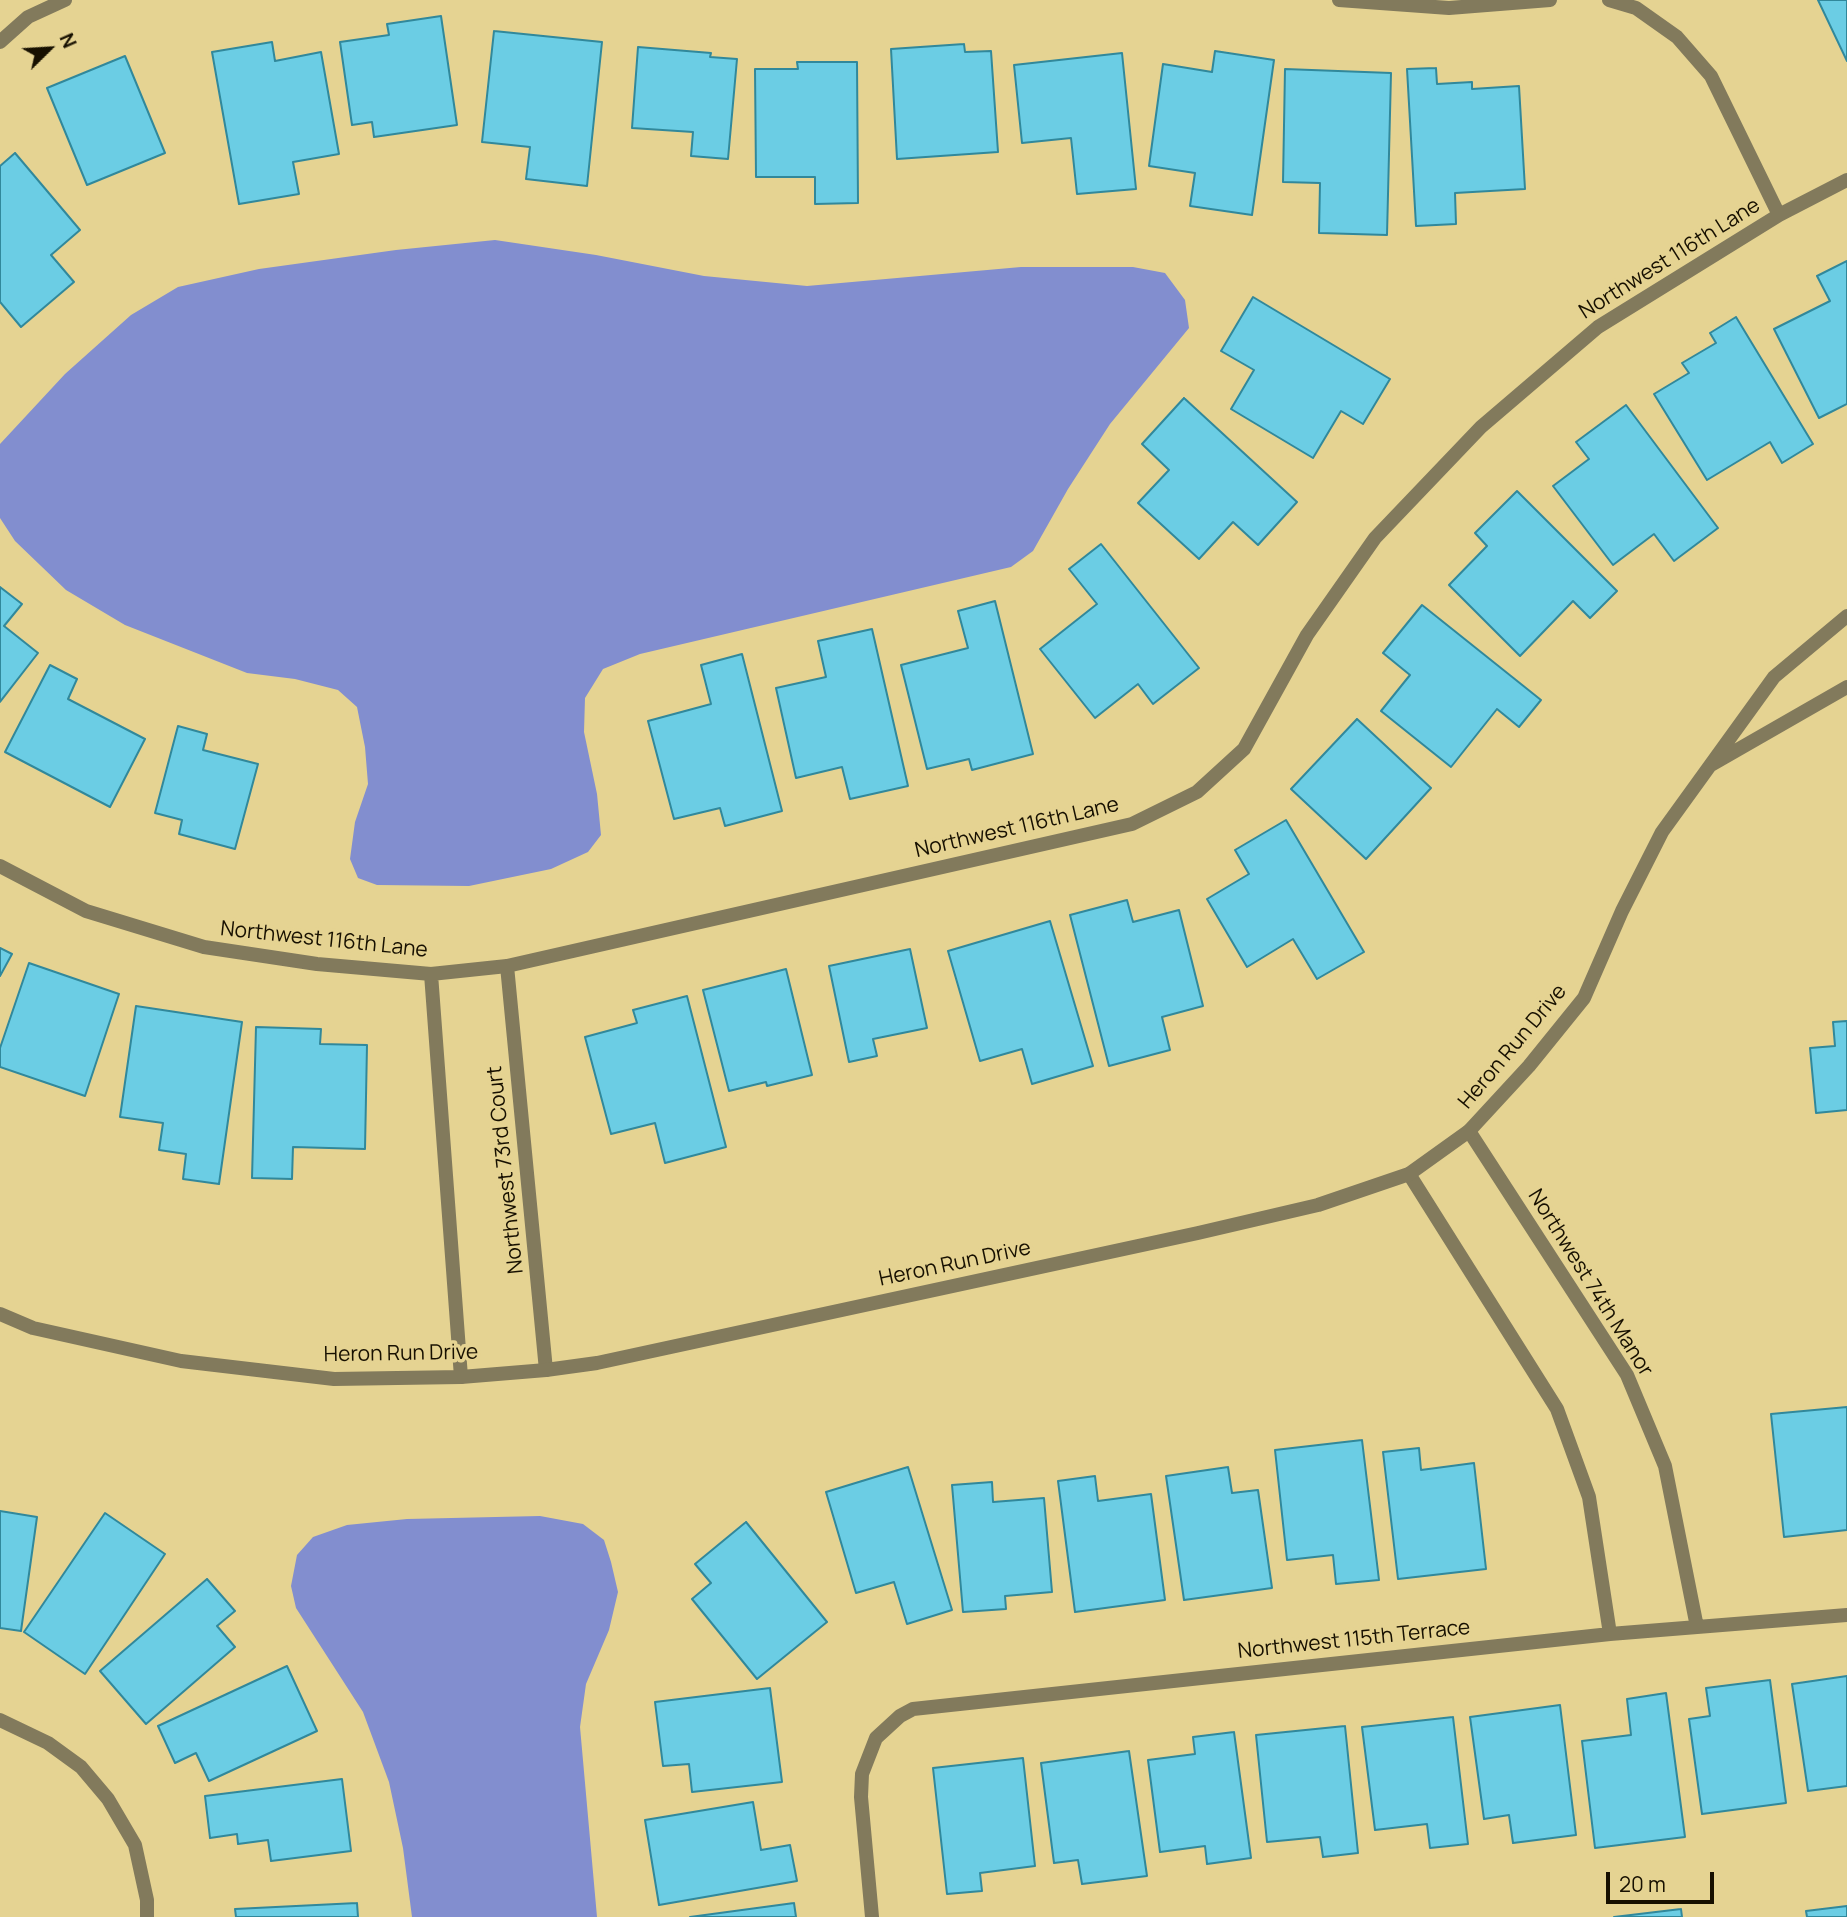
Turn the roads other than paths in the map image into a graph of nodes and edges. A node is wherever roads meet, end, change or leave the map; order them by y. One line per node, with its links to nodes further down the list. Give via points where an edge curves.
1 (65, 0): 5 (street, via 28,17)
2 (1339, 0): 3 (street, via 1449,8)
3 (1550, 0)
4 (1609, 0): 7 (street, via 1636,8 1677,37 1710,76)
5 (0, 43)
6 (1847, 180): 7 (street, Northwest 116th Lane)
7 (1779, 215): 12 (street, Northwest 116th Lane, via 1598,327 1481,427 1375,538 1307,635 1244,749 1197,792 1132,824)
8 (1847, 615): 10 (street, Heron Run Drive, via 1774,677)
9 (1847, 687): 10 (street, Heron Run Drive)
10 (1707, 768): 14 (street, Heron Run Drive, via 1662,832 1584,998 1530,1066)
11 (0, 866): 13 (street, Northwest 116th Lane, via 86,911 204,947 317,964)
12 (507, 966): 13 (street, Northwest 116th Lane); 17 (street, Northwest 73rd Court)
13 (431, 974): 18 (street)
14 (1469, 1131): 15 (street, Heron Run Drive); 20 (street, Northwest 74th Manor, via 1627,1375 1665,1466)
15 (1409, 1174): 17 (street, Heron Run Drive, via 1318,1205 1198,1233 611,1360); 21 (street, via 1557,1409 1589,1497)
16 (0, 1314): 18 (street, Heron Run Drive, via 33,1328 181,1361 334,1379)
17 (546, 1370): 18 (street, Heron Run Drive)
18 (461, 1377)
19 (1847, 1615): 20 (street, Northwest 115th Terrace)
20 (1697, 1627): 21 (street, Northwest 115th Terrace)
21 (1609, 1634): 24 (street, Northwest 115th Terrace, via 914,1709 876,1738 864,1767 861,1797)
22 (0, 1720): 23 (street, via 48,1743 82,1767 108,1799 135,1845)
23 (147, 1917)
24 (872, 1917)

